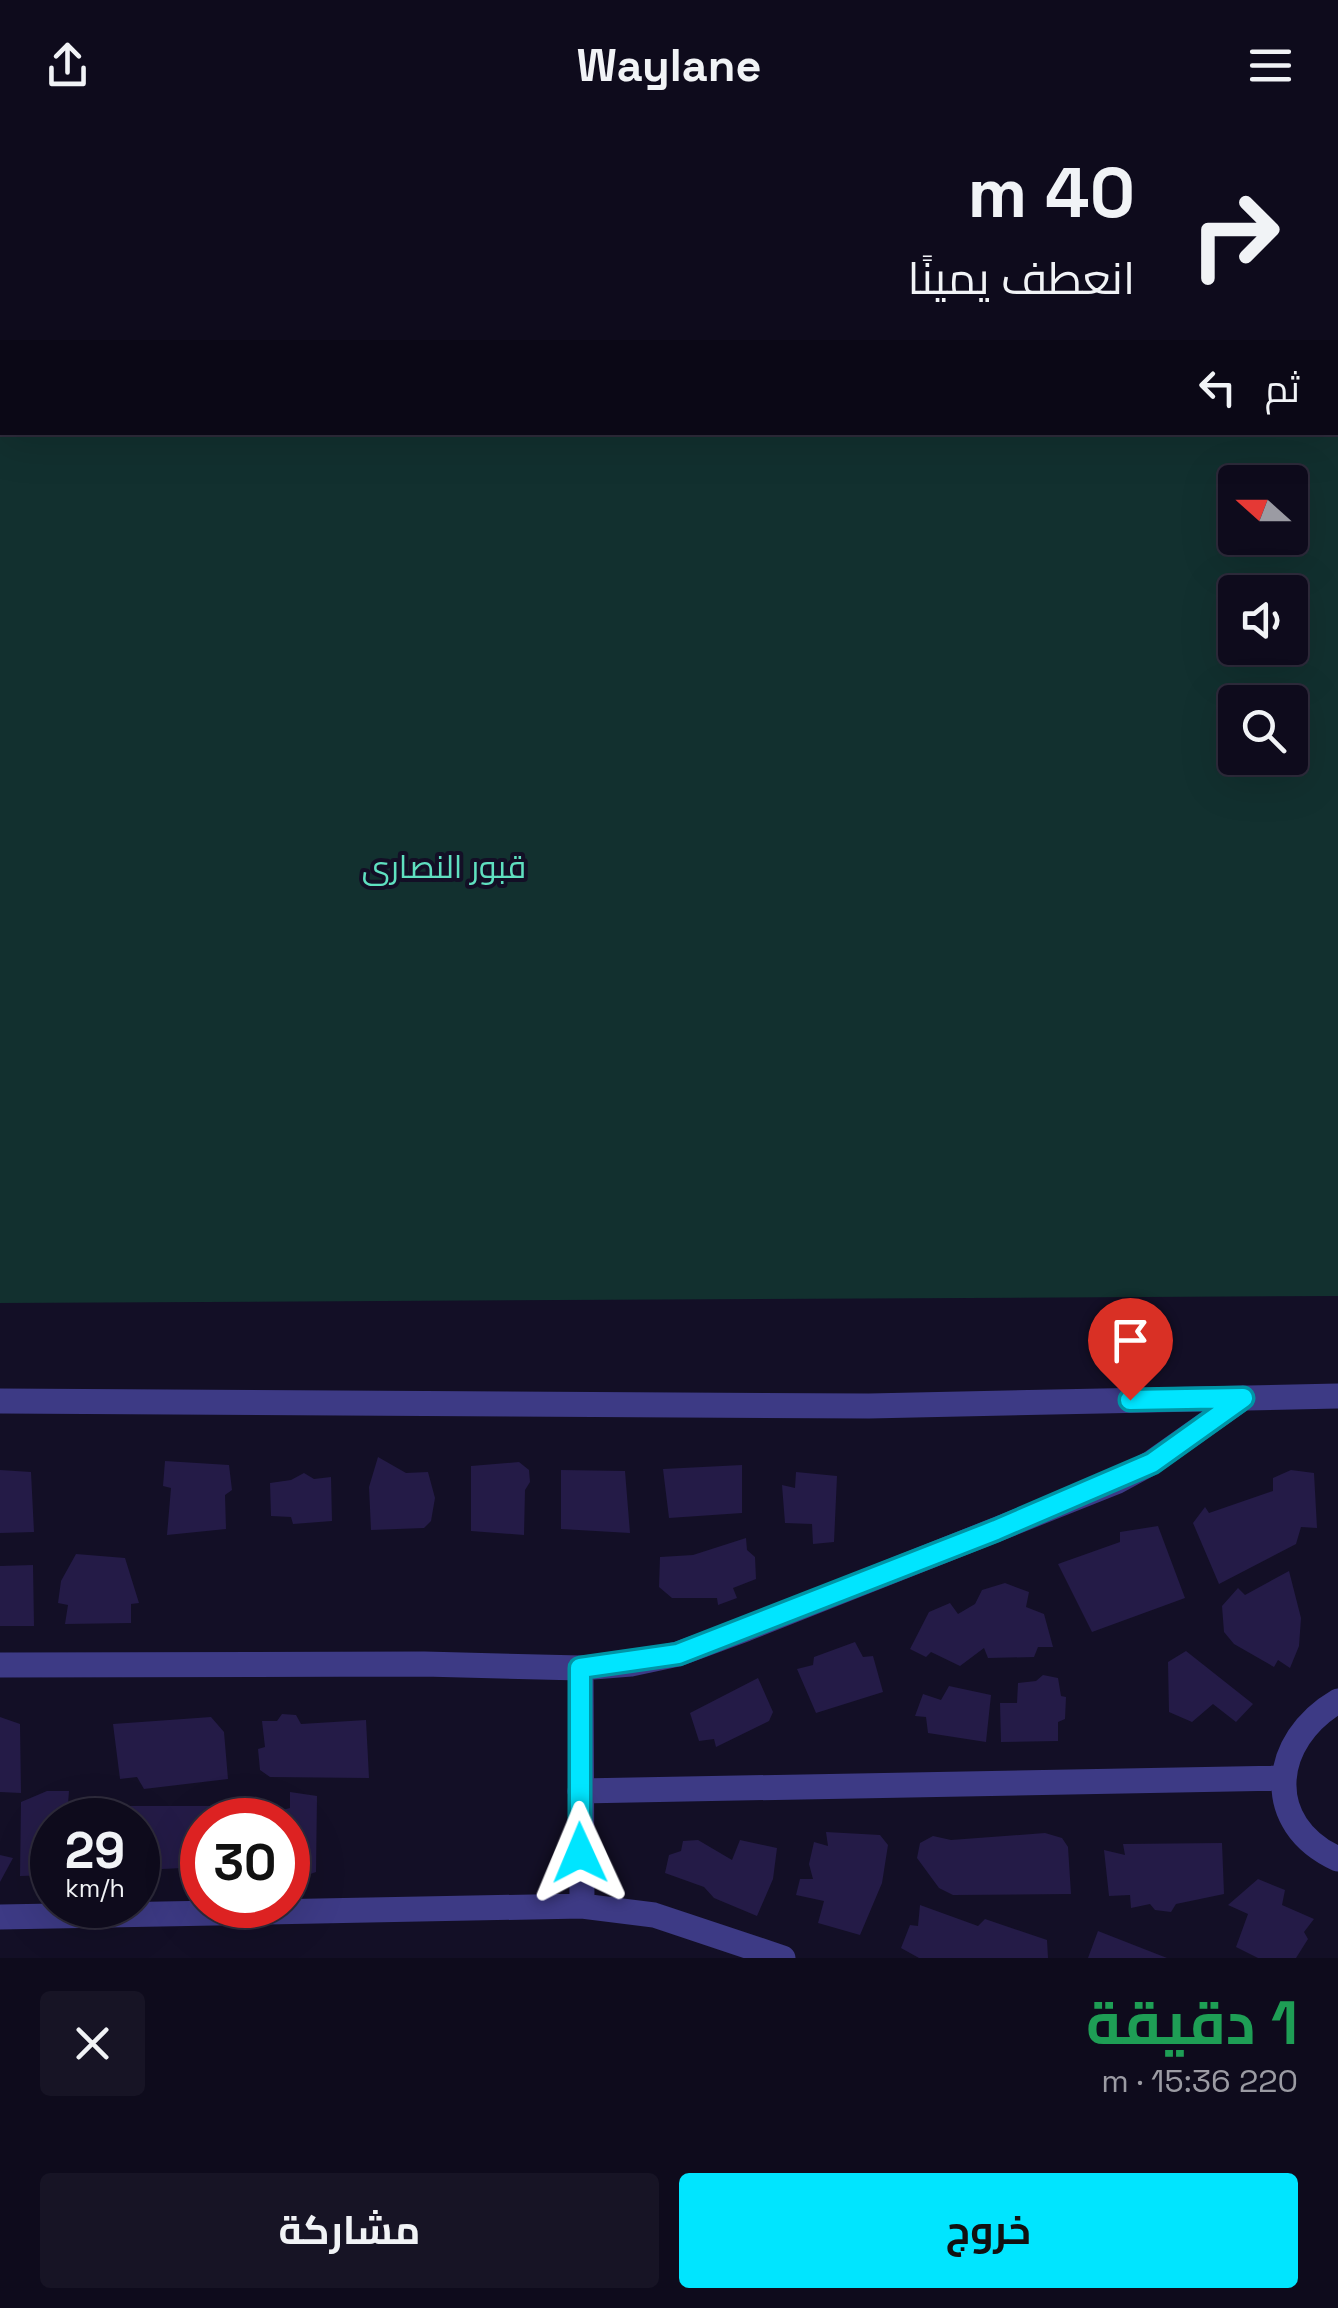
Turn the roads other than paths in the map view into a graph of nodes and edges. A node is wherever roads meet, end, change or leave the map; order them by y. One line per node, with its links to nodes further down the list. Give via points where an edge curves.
1 (1338, 1396): 2 (street)
2 (1243, 1398): 3 (street, via 869,1406); 5 (street, via 1152,1463 996,1530 678,1654)
3 (0, 1401)
4 (0, 1665): 5 (street)
5 (580, 1668): 8 (street)
6 (1338, 1700): 7 (street, via 1309,1719 1290,1746)
7 (1283, 1778): 8 (street); 9 (street, via 1300,1832)
8 (580, 1790): 10 (street)
9 (1338, 1860)
10 (582, 1906): 11 (street); 12 (street, via 654,1916)
11 (0, 1917)
12 (783, 1958)

